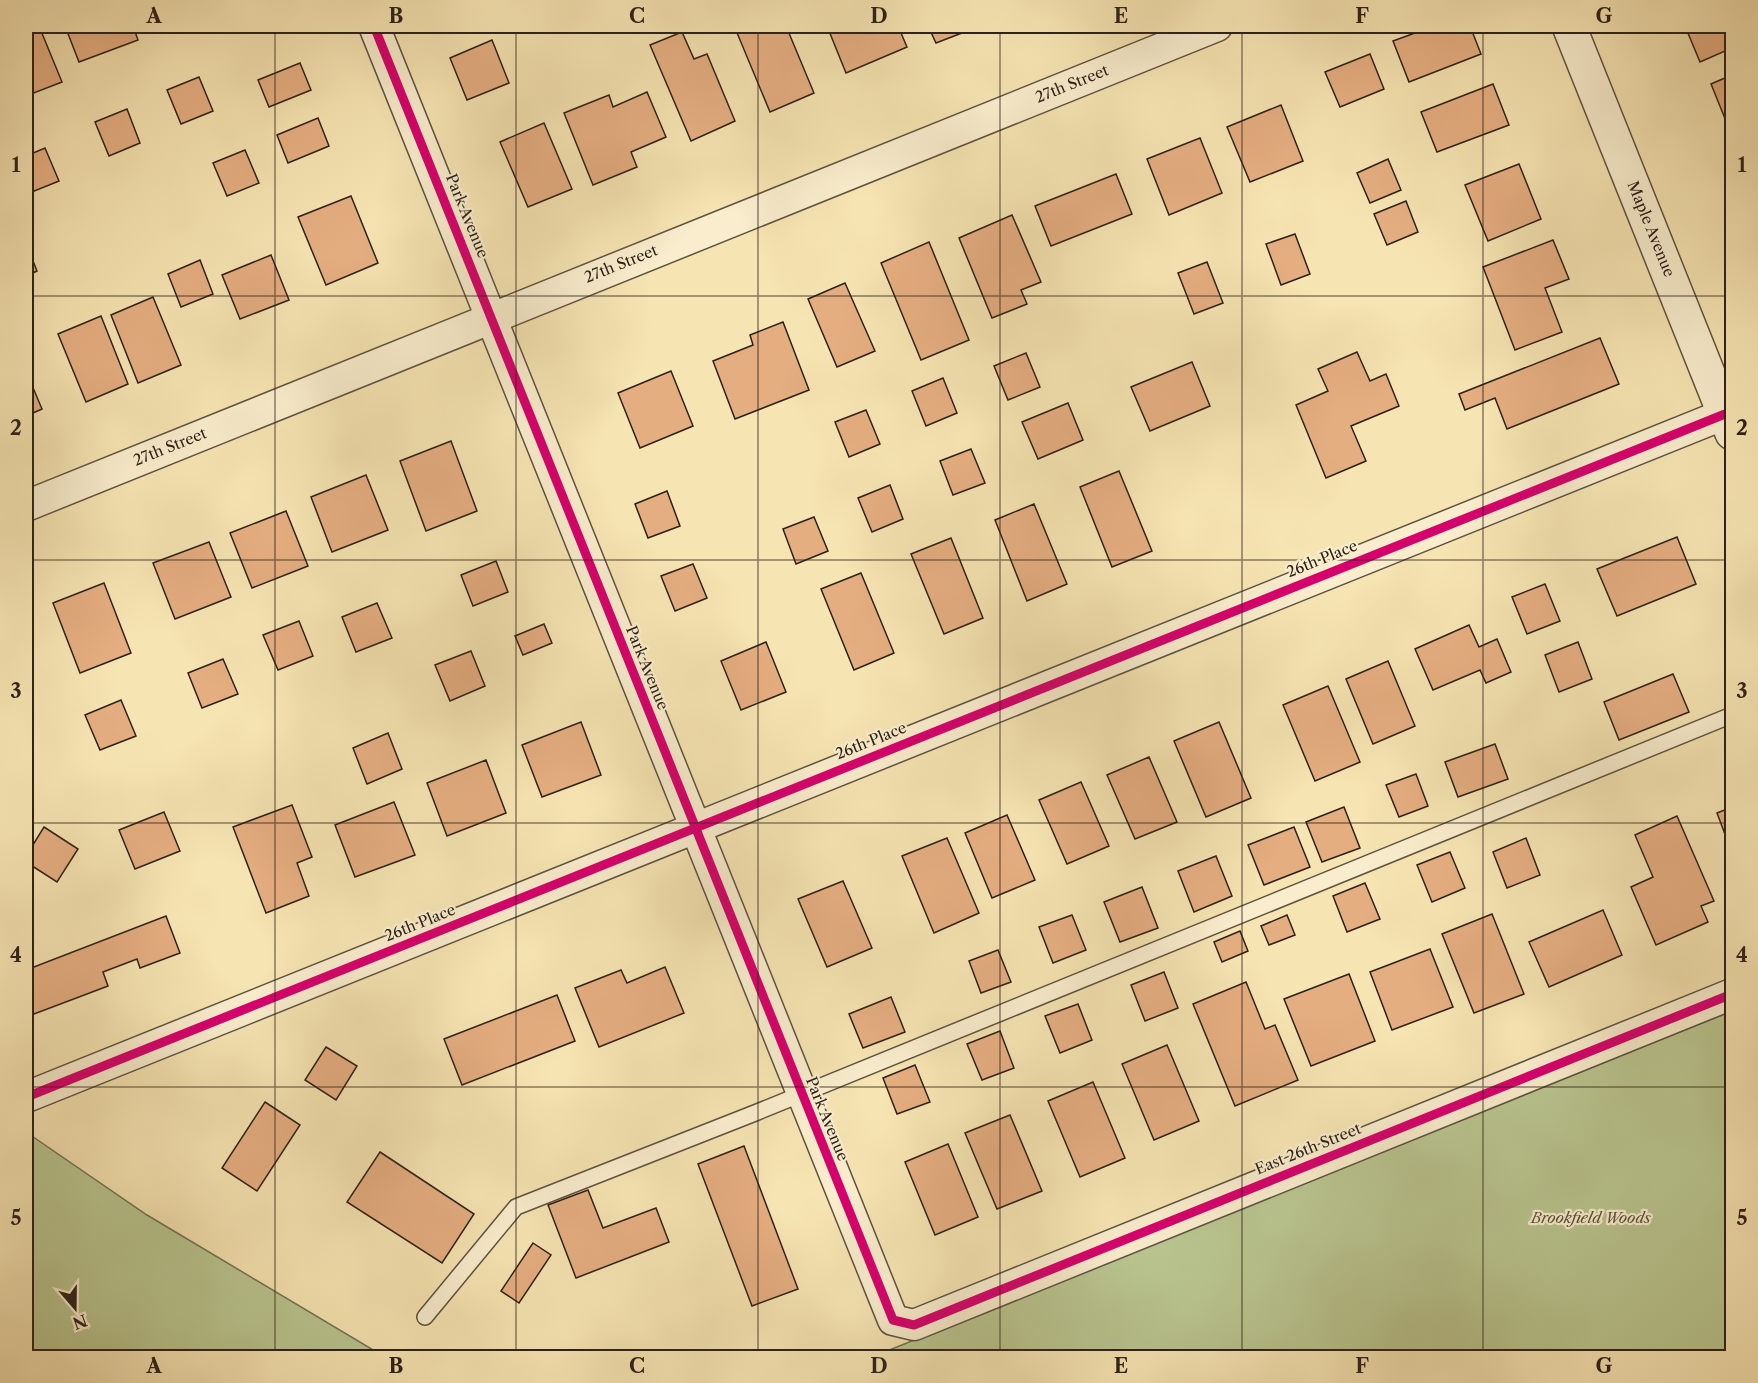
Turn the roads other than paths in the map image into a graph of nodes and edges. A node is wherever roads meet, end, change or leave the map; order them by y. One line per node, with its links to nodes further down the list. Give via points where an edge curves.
1 (374, 26): 4 (street, Park Avenue)
2 (1217, 26): 4 (street, 27th Street)
3 (1569, 26): 5 (street, Maple Avenue)
4 (491, 317): 6 (street, 27th Street); 8 (street, Park Avenue)
5 (1729, 423): 8 (street, 26th Place)
6 (26, 506)
7 (1732, 715): 10 (lane)
8 (695, 828): 10 (street, Park Avenue); 11 (street, 26th Place)
9 (1732, 994): 13 (street, East 26th Street, via 914,1325)
10 (801, 1094): 12 (lane, via 516,1207); 13 (street, Park Avenue)
11 (27, 1095)
12 (425, 1317)
13 (893, 1320)

